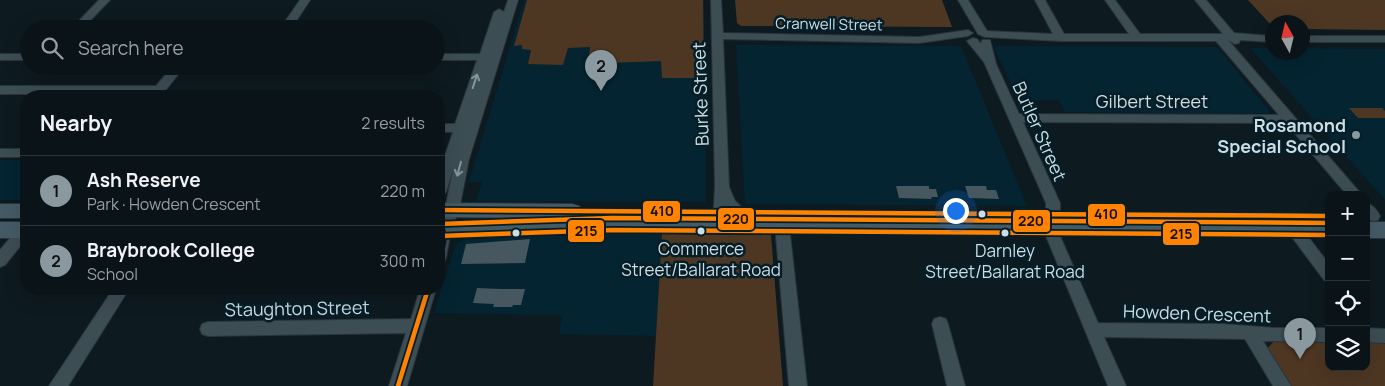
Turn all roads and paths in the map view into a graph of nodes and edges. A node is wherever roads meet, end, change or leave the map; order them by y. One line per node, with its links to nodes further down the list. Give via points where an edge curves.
1 (105, 0): 11 (street)
2 (305, 0): 12 (street)
3 (504, 0): 26 (street)
4 (513, 0): 26 (street)
5 (716, 0): 13 (street, Burke Street)
6 (963, 0): 10 (street, Butler Street)
7 (1040, 0): 17 (street)
8 (1110, 0): 18 (street)
9 (1200, 0): 20 (street)
10 (971, 16): 14 (street); 15 (street, Butler Street)
11 (85, 20)
12 (292, 20)
13 (717, 36): 16 (street, Cranwell Street); 42 (street, Burke Street, via 722,186)
14 (970, 37): 15 (street, Cranwell Street); 16 (street, Cranwell Street); 27 (street, Butler Street)
15 (985, 37): 17 (street); 27 (street, Butler Street)
16 (940, 38)
17 (1061, 38): 18 (street)
18 (1137, 38): 20 (street)
19 (1265, 38): 20 (street)
20 (1227, 39): 33 (street)
21 (1310, 39): 22 (street)
22 (1385, 39)
23 (0, 57): 24 (street)
24 (20, 57)
25 (445, 57): 26 (street)
26 (488, 57): 35 (street)
27 (990, 64): 32 (street, Butler Street)
28 (173, 75): 31 (street)
29 (0, 90): 30 (street)
30 (20, 90)
31 (160, 90)
32 (1015, 118): 33 (street, Gilbert Street); 46 (street, Butler Street, via 1053,203)
33 (1289, 119): 39 (street)
34 (445, 128): 35 (street)
35 (466, 128): 38 (street); 41 (street, one-way to 41, via 457,177)
36 (0, 153): 37 (street)
37 (20, 153)
38 (445, 178)
39 (1352, 191)
40 (0, 211): 45 (highway)
41 (445, 211)
42 (726, 215): 44 (highway, via 547,224); 46 (highway); 48 (highway)
43 (1325, 216): 46 (highway)
44 (445, 220)
45 (20, 221)
46 (1054, 221): 48 (highway); 49 (highway); 60 (street, Butler Street, via 1053,236)
47 (20, 225): 51 (highway)
48 (782, 225): 65 (street)
49 (1294, 229): 50 (highway); 54 (street)
50 (1325, 229)
51 (0, 230)
52 (20, 233): 53 (street)
53 (0, 261)
54 (1325, 271)
55 (117, 295): 63 (street)
56 (426, 295): 58 (street)
57 (940, 324): 66 (street)
58 (416, 326): 59 (street, Staughton Street); 64 (street)
59 (208, 329)
60 (1093, 330): 61 (street, Howden Crescent); 67 (street, Butler Street)
61 (1250, 334): 62 (street, Howden Crescent); 68 (street)
62 (1325, 335)
63 (58, 386)
64 (398, 386)
65 (798, 386)
66 (956, 386)
67 (1117, 386)
68 (1282, 386)

